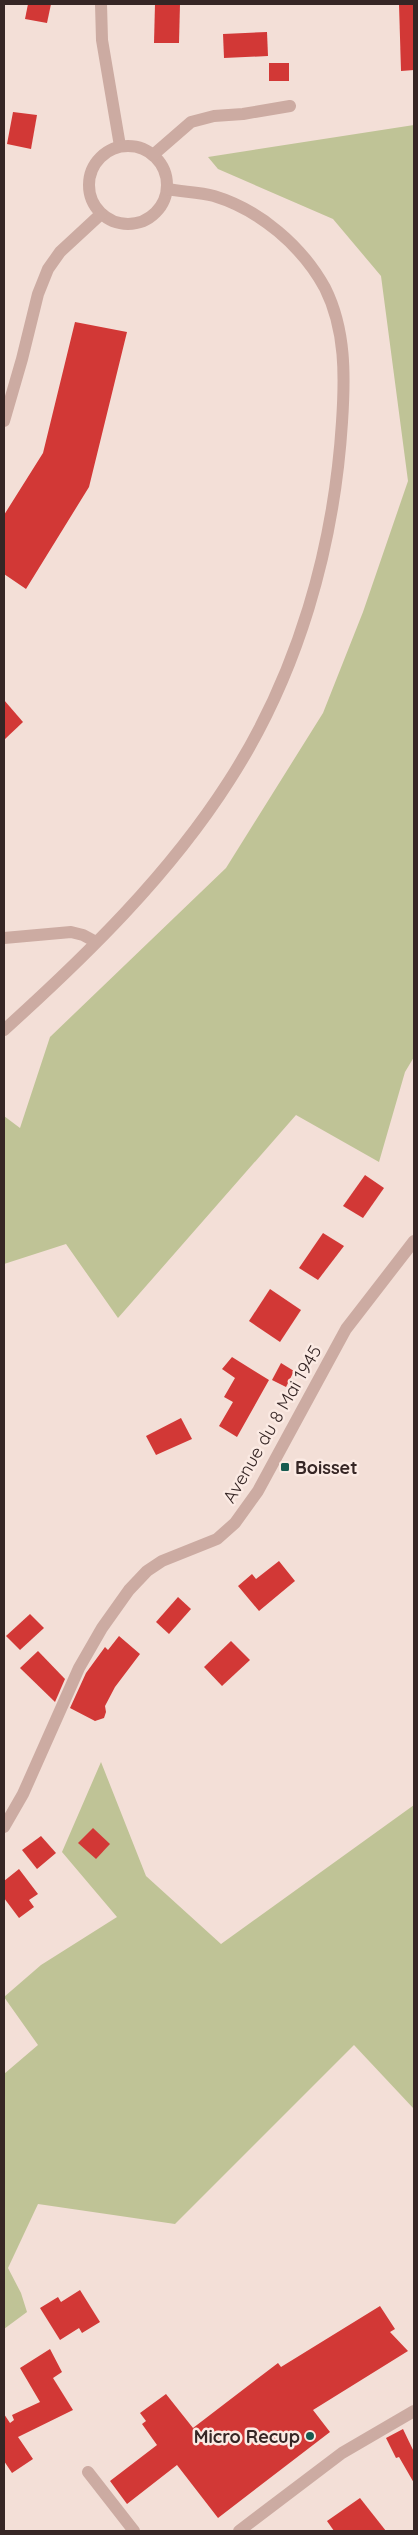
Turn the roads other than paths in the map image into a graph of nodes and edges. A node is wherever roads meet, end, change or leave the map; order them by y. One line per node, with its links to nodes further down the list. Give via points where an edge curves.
1 (101, 4): 3 (street, via 102,40)
2 (290, 106): 4 (street, via 191,122)
3 (120, 146): 4 (street, via 143,149); 6 (street, via 99,158 88,180 93,204)
4 (153, 155): 5 (street, via 164,170)
5 (167, 189): 6 (street, via 157,212 142,222 123,225); 9 (street, via 216,196 249,211 292,244 325,289 336,318 345,383 339,469 313,594 297,643 256,735 229,781 182,848)
6 (101, 214): 7 (street, via 60,252 48,269 38,294)
7 (4, 421)
8 (4, 938): 9 (street, via 71,932)
9 (96, 942): 10 (street)
10 (4, 1030)
11 (414, 1240): 12 (street, Avenue du 8 Mai 1945, via 346,1329 258,1491 235,1523 217,1539 162,1561 147,1571 107,1621 79,1668 23,1794)
12 (4, 1827)
13 (414, 2411): 16 (street, via 342,2453)
14 (88, 2472): 15 (street)
15 (134, 2531)
16 (239, 2531)

